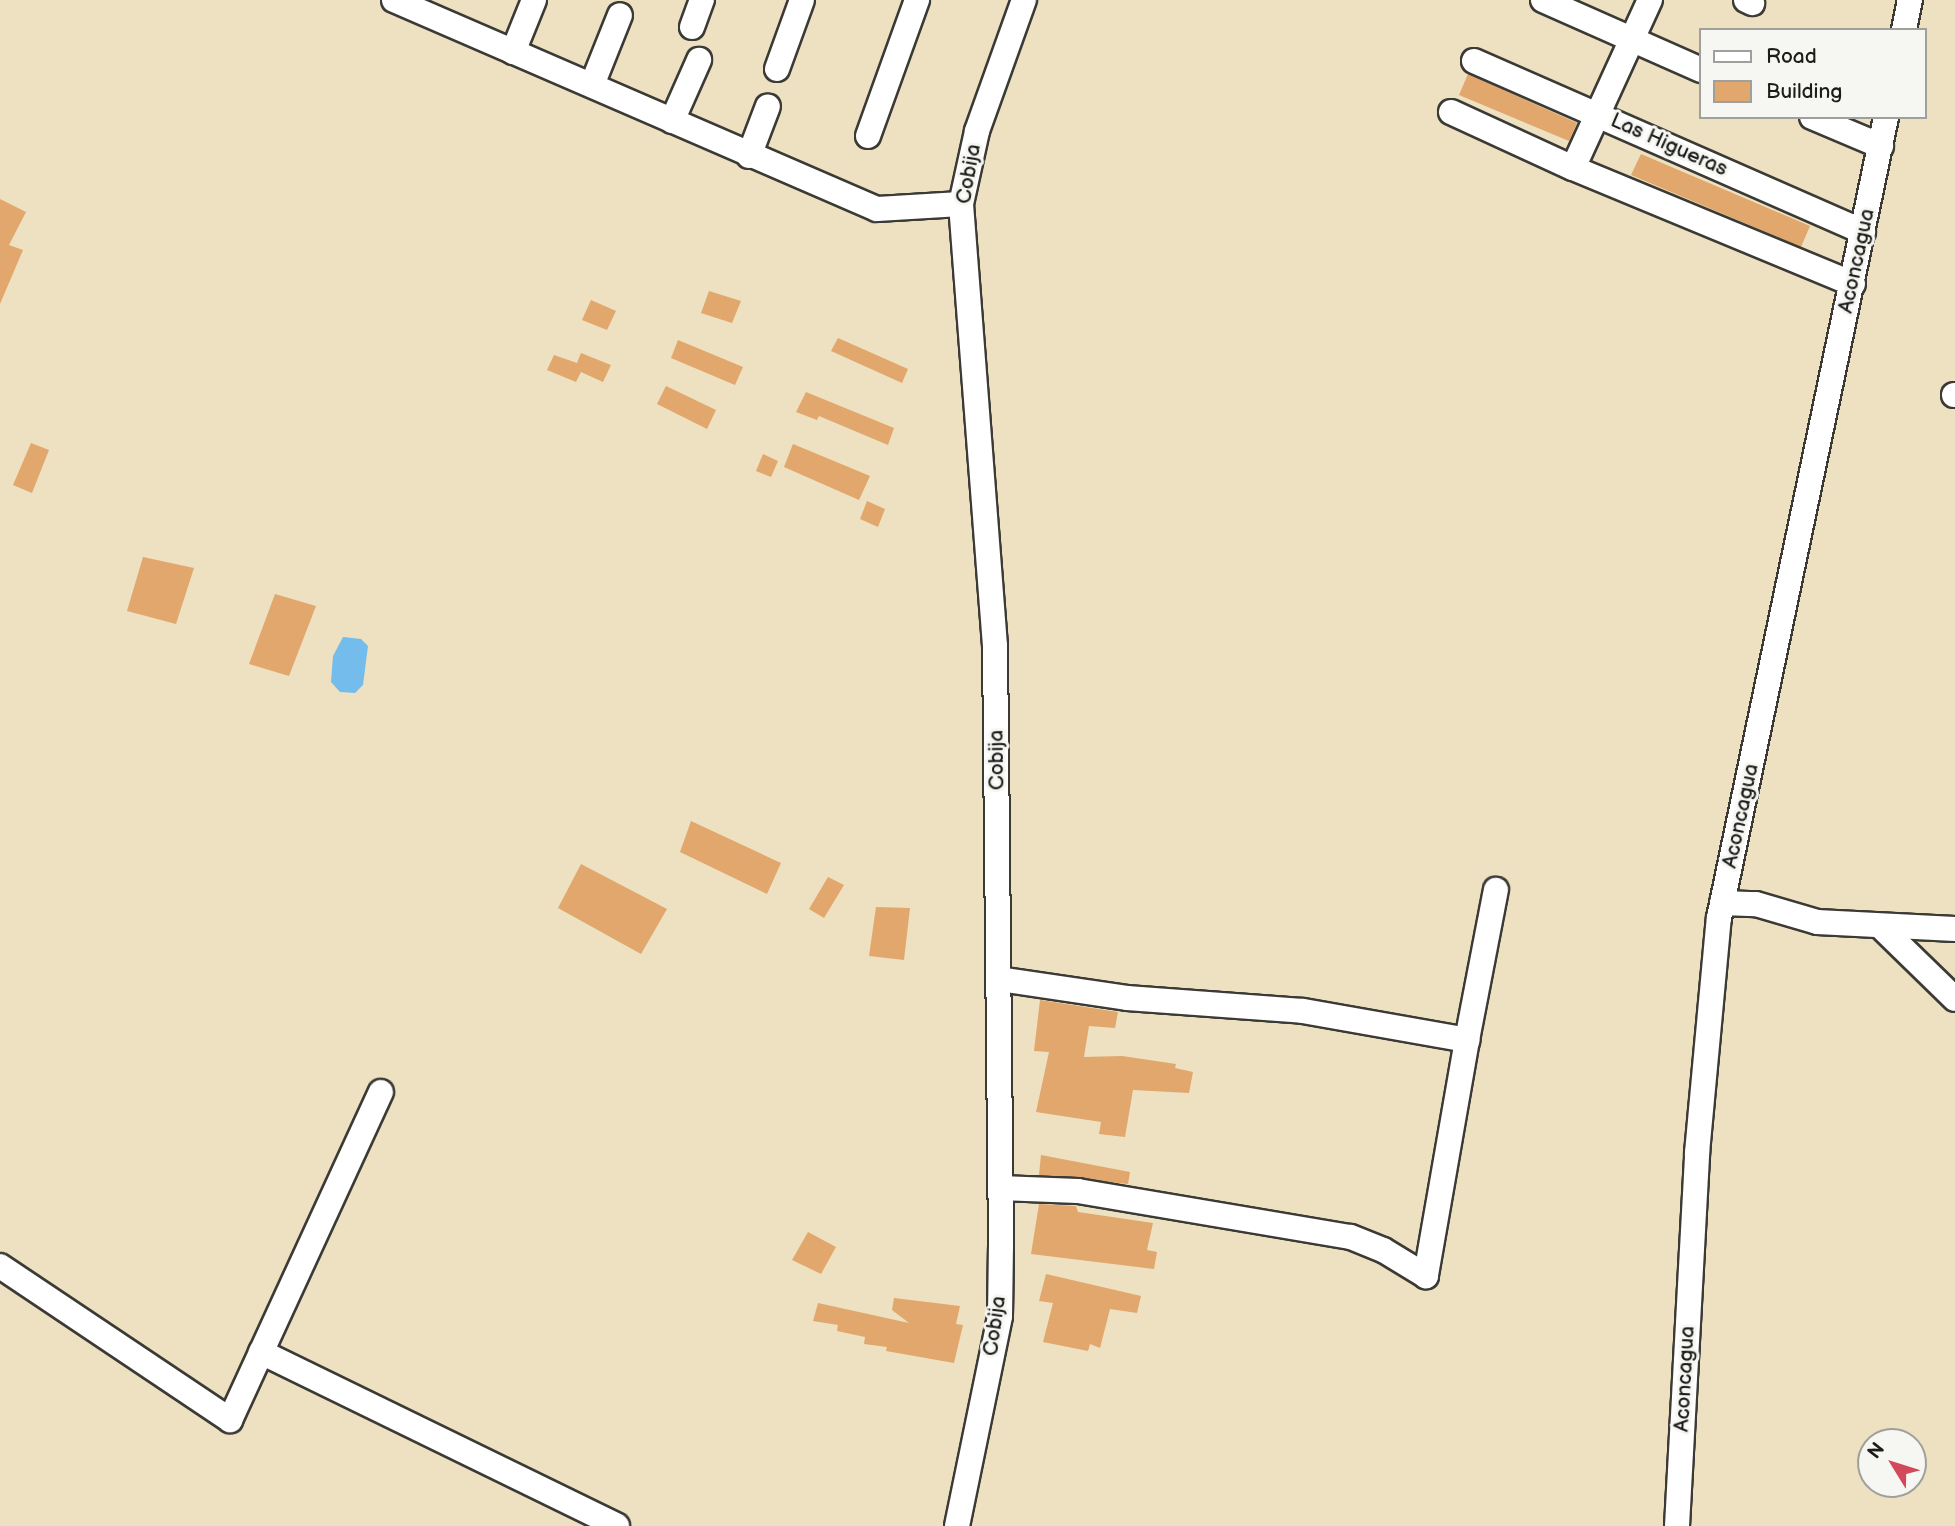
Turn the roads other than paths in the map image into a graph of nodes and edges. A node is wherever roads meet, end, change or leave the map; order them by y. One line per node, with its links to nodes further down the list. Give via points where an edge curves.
1 (394, 0): 10 (street)
2 (534, 0): 15 (street)
3 (702, 0): 12 (street)
4 (802, 0): 18 (street)
5 (917, 0): 27 (street)
6 (1024, 0): 31 (street, Cobija, via 977,131)
7 (1543, 0): 14 (street)
8 (1650, 0): 14 (street)
9 (1910, 0): 13 (street)
10 (437, 9): 15 (street)
11 (620, 15): 20 (street)
12 (692, 27)
13 (1904, 28)
14 (1632, 41): 19 (street); 23 (street)
15 (513, 52): 20 (street)
16 (699, 60): 26 (street)
17 (1474, 61): 23 (street, Las Higueras)
18 (777, 69)
19 (1700, 70)
20 (592, 85): 26 (street)
21 (768, 107): 29 (street)
22 (1451, 112): 30 (street)
23 (1599, 114): 30 (street); 32 (street, Las Higueras)
24 (1817, 119): 28 (street)
25 (1886, 119): 28 (street, Aconcagua)
26 (672, 121): 29 (street)
27 (868, 136)
28 (1881, 146): 32 (street, Aconcagua)
29 (749, 156): 31 (street, via 877,209)
30 (1573, 168): 33 (street)
31 (961, 204): 38 (street, Cobija, via 996,646)
32 (1863, 232): 33 (street, Aconcagua)
33 (1853, 284): 35 (street, Aconcagua)
34 (1496, 890): 40 (street)
35 (1722, 903): 36 (street, via 1756,904 1817,922); 47 (street, Aconcagua, via 1697,1153)
36 (1881, 927): 37 (street); 39 (street)
37 (1955, 929)
38 (999, 979): 40 (street, via 1127,998 1303,1011); 42 (street, Cobija)
39 (1955, 999)
40 (1467, 1040): 42 (street, via 1426,1276 1383,1250 1350,1237 1077,1191)
41 (381, 1092): 44 (street)
42 (1000, 1188): 46 (street, Cobija, via 1000,1316)
43 (0, 1266): 44 (street, via 230,1420)
44 (261, 1352): 45 (street)
45 (617, 1526)
46 (957, 1526)
47 (1676, 1526)

